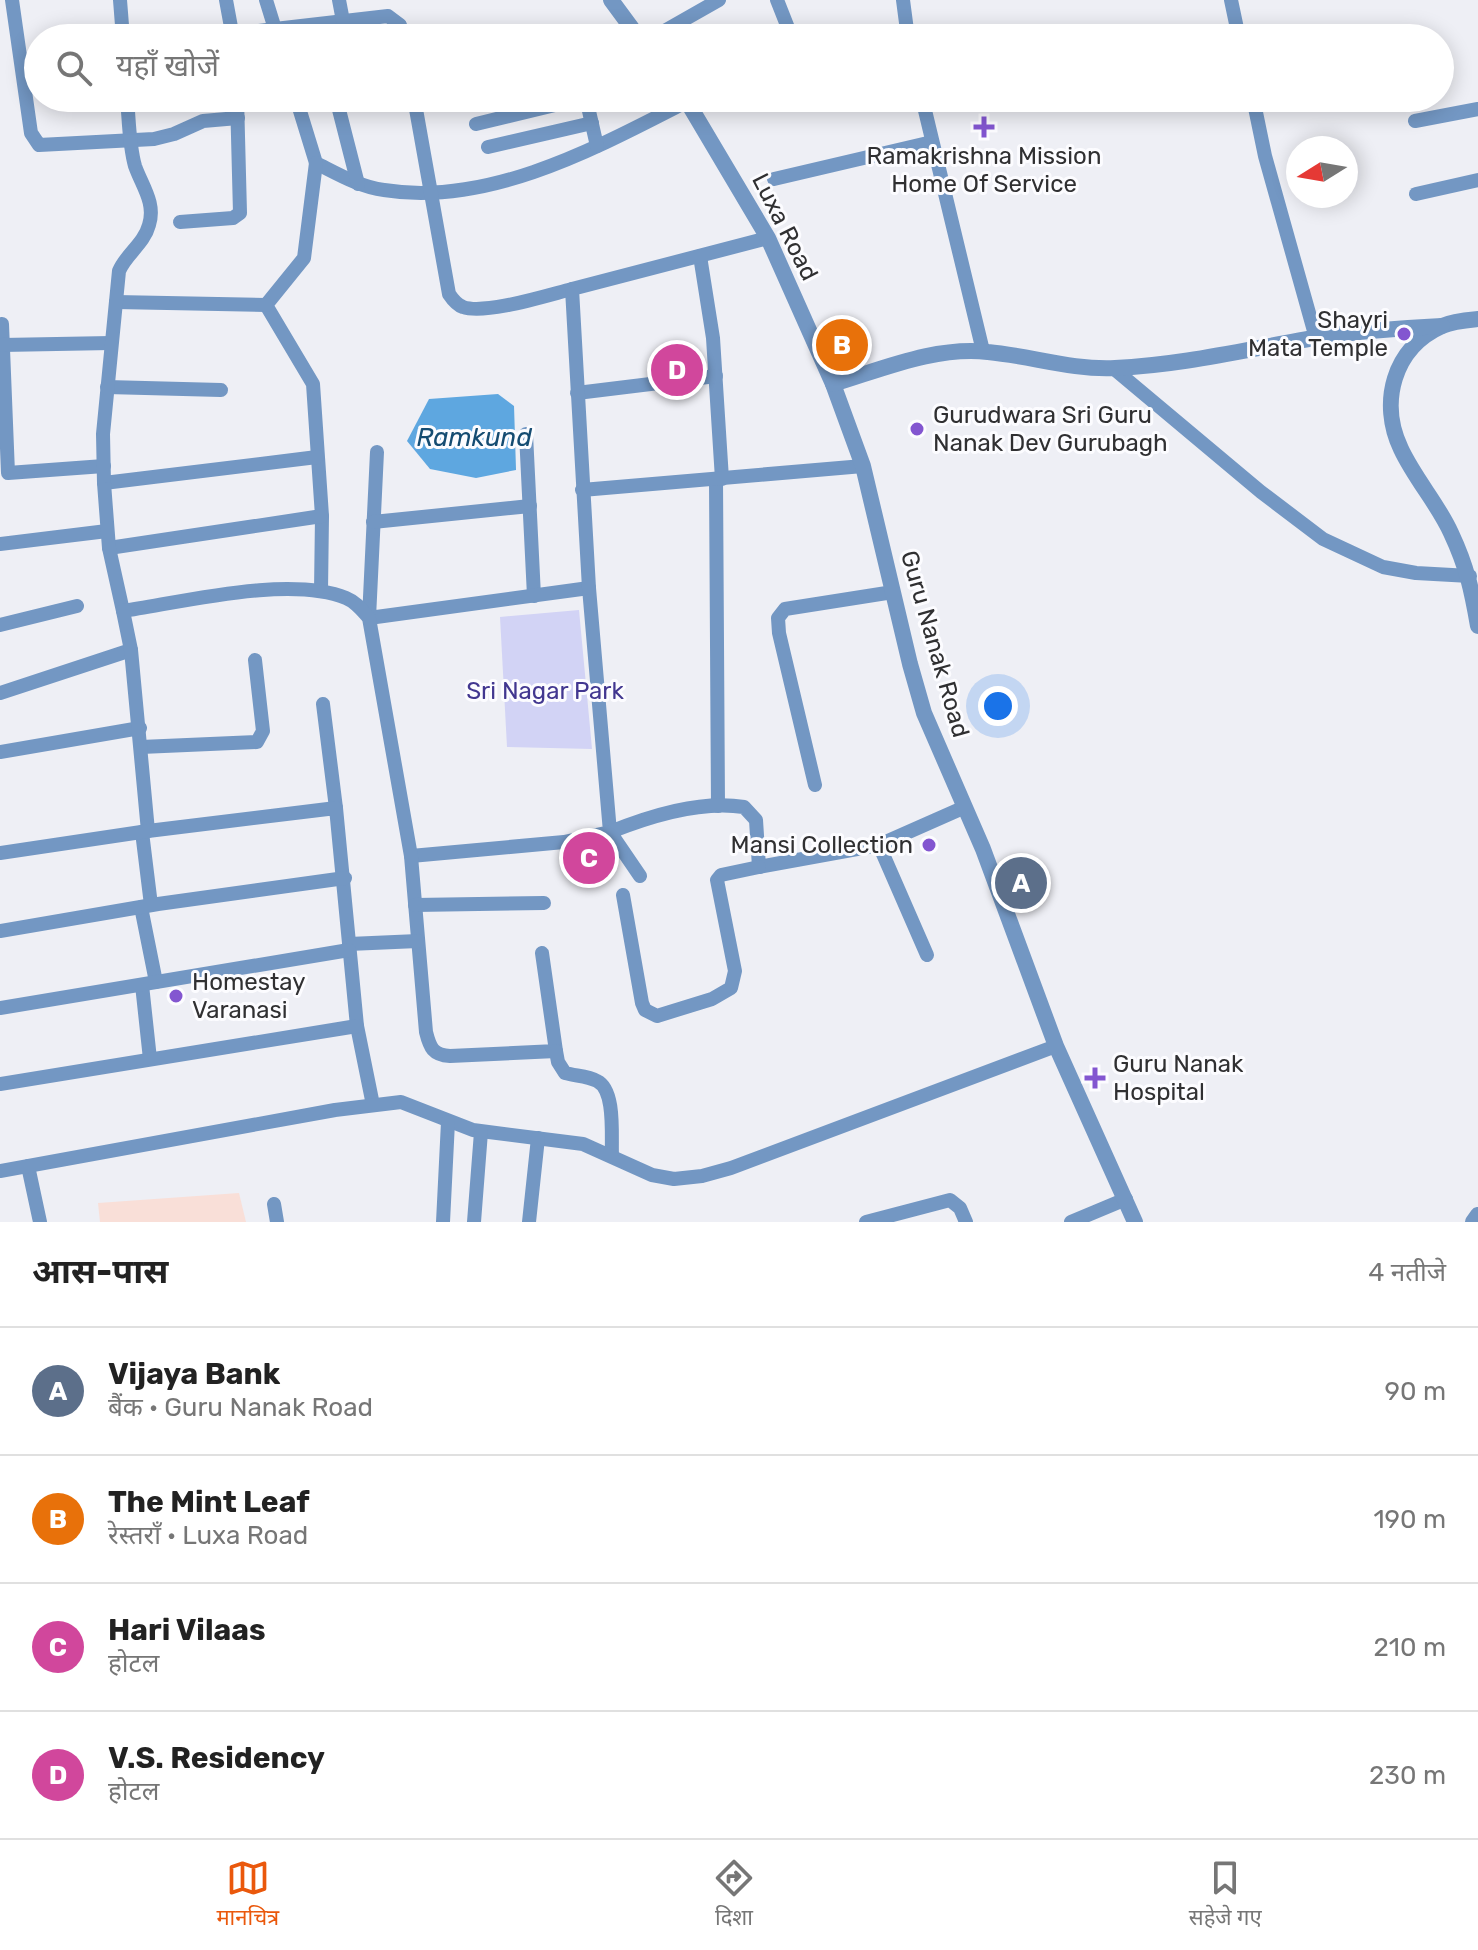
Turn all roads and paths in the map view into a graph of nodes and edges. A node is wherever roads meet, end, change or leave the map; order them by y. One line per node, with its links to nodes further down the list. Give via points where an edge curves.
1 (12, 0): 22 (street)
2 (120, 0): 12 (street)
3 (226, 0): 13 (street)
4 (266, 0): 14 (street)
5 (339, 0): 11 (street)
6 (611, 0): 17 (street)
7 (719, 0): 18 (street)
8 (777, 0): 19 (street)
9 (903, 0): 20 (street)
10 (1231, 0): 21 (street)
11 (343, 21): 15 (street); 16 (street, via 388,16)
12 (122, 24)
13 (230, 24)
14 (274, 24)
15 (326, 24)
16 (399, 24)
17 (629, 24)
18 (677, 24)
19 (786, 24)
20 (906, 24)
21 (1236, 24)
22 (24, 84)
23 (1478, 109): 37 (street)
24 (28, 112): 40 (street, via 39,145)
25 (128, 112): 40 (street)
26 (238, 112): 36 (street)
27 (300, 112): 44 (street)
28 (340, 112): 47 (street)
29 (416, 112): 48 (street)
30 (526, 112): 39 (street)
31 (589, 112): 38 (street)
32 (663, 112): 42 (street)
33 (693, 112): 51 (street, Luxa Road)
34 (925, 112): 41 (street)
35 (1256, 112): 59 (street)
36 (238, 118): 40 (street, via 203,121 167,136); 50 (street, via 240,213)
37 (1415, 121)
38 (592, 123): 42 (street); 43 (street)
39 (476, 124)
40 (131, 141): 54 (street, via 151,208 150,223 124,259)
41 (932, 142): 45 (street); 62 (street)
42 (597, 146): 48 (street, via 514,177)
43 (488, 147)
44 (316, 163): 47 (street); 55 (street, via 304,258)
45 (774, 179)
46 (1478, 180): 49 (street)
47 (358, 184): 48 (street)
48 (431, 194): 53 (street, via 453,301 462,307 487,308)
49 (1416, 194)
50 (180, 222)
51 (768, 238): 52 (street); 65 (street, Luxa Road)
52 (700, 256): 53 (street); 64 (street)
53 (572, 289): 68 (street)
54 (116, 302): 55 (street); 60 (street)
55 (266, 305): 71 (street, via 313,384)
56 (1470, 320): 58 (street)
57 (2, 324): 61 (street)
58 (1442, 326): 59 (street); 84 (street, via 1401,359 1391,385 1391,413 1400,448 1450,530)
59 (1316, 338): 63 (street)
60 (111, 343): 61 (street); 66 (street)
61 (2, 345): 74 (street)
62 (983, 351): 63 (street, via 1073,367); 65 (street, via 935,354)
63 (1113, 368): 84 (street, via 1323,539 1383,567)
64 (716, 376): 68 (street); 75 (street)
65 (833, 384): 73 (street, Guru Nanak Road)
66 (107, 387): 67 (street); 72 (street)
67 (221, 390)
68 (577, 393): 77 (street)
69 (526, 434): 78 (street)
70 (377, 452): 80 (street)
71 (317, 457): 76 (street); 79 (street)
72 (104, 466): 74 (street); 76 (street)
73 (863, 466): 75 (street); 87 (street, Guru Nanak Road)
74 (4, 474)
75 (719, 479): 77 (street); 102 (street)
76 (104, 483): 81 (street)
77 (582, 490): 85 (street)
78 (530, 506): 80 (street); 88 (street)
79 (322, 516): 83 (street); 86 (street)
80 (373, 522): 91 (street)
81 (107, 531): 82 (street); 83 (street)
82 (0, 544)
83 (109, 548): 90 (street)
84 (1470, 576): 93 (street)
85 (589, 588): 88 (street); 106 (street)
86 (321, 591): 90 (street, via 264,591); 91 (street, via 357,604)
87 (893, 592): 101 (street, via 785,609 778,618); 103 (street, Guru Nanak Road, via 924,713)
88 (534, 596): 91 (street)
89 (77, 606): 92 (street)
90 (123, 611): 94 (street)
91 (369, 618): 109 (street)
92 (0, 625)
93 (1478, 626)
94 (131, 650): 96 (street); 98 (street)
95 (255, 660): 99 (street, via 263,731 257,742)
96 (0, 693)
97 (323, 704): 104 (street)
98 (140, 728): 99 (street); 100 (street)
99 (141, 747): 105 (street)
100 (0, 752)
101 (815, 785)
102 (718, 806): 106 (street, via 661,814); 110 (street, via 744,807 756,820)
103 (965, 807): 107 (street); 125 (street, Guru Nanak Road)
104 (336, 808): 105 (street); 112 (street)
105 (145, 831): 108 (street); 116 (street)
106 (610, 832): 109 (street, via 564,842); 111 (street)
107 (879, 845): 110 (street); 121 (street)
108 (0, 853)
109 (411, 856): 115 (street)
110 (759, 867): 113 (street, via 717,880 735,971 731,988 657,1016 642,1003)
111 (640, 876)
112 (345, 878): 116 (street); 119 (street)
113 (623, 895)
114 (544, 903): 115 (street)
115 (415, 905): 118 (street)
116 (146, 906): 117 (street); 122 (street)
117 (0, 931)
118 (418, 941): 119 (street); 126 (street, via 432,1052 450,1056)
119 (349, 947): 122 (street); 124 (street)
120 (542, 953): 126 (street)
121 (927, 955)
122 (149, 984): 123 (street); 127 (street)
123 (0, 1008)
124 (357, 1026): 127 (street); 129 (street)
125 (1056, 1046): 133 (street, via 702,1176 652,1175); 136 (street, Guru Nanak Road)
126 (556, 1051): 133 (street, via 565,1073 605,1087)
127 (150, 1059): 128 (street)
128 (0, 1084)
129 (373, 1105): 130 (street, via 401,1102); 134 (street)
130 (448, 1122): 131 (street); 142 (street)
131 (481, 1132): 132 (street); 143 (street)
132 (538, 1138): 133 (street, via 583,1144); 144 (street)
133 (612, 1155)
134 (28, 1166): 135 (street); 140 (street)
135 (0, 1171)
136 (1126, 1199): 147 (street); 148 (street, Guru Nanak Road)
137 (274, 1204): 141 (street)
138 (1478, 1215): 149 (street)
139 (885, 1220): 145 (street); 146 (street, via 950,1200)
140 (40, 1222)
141 (277, 1222)
142 (443, 1222)
143 (474, 1222)
144 (529, 1222)
145 (866, 1222)
146 (966, 1222)
147 (1071, 1222)
148 (1135, 1222)
149 (1473, 1222)

